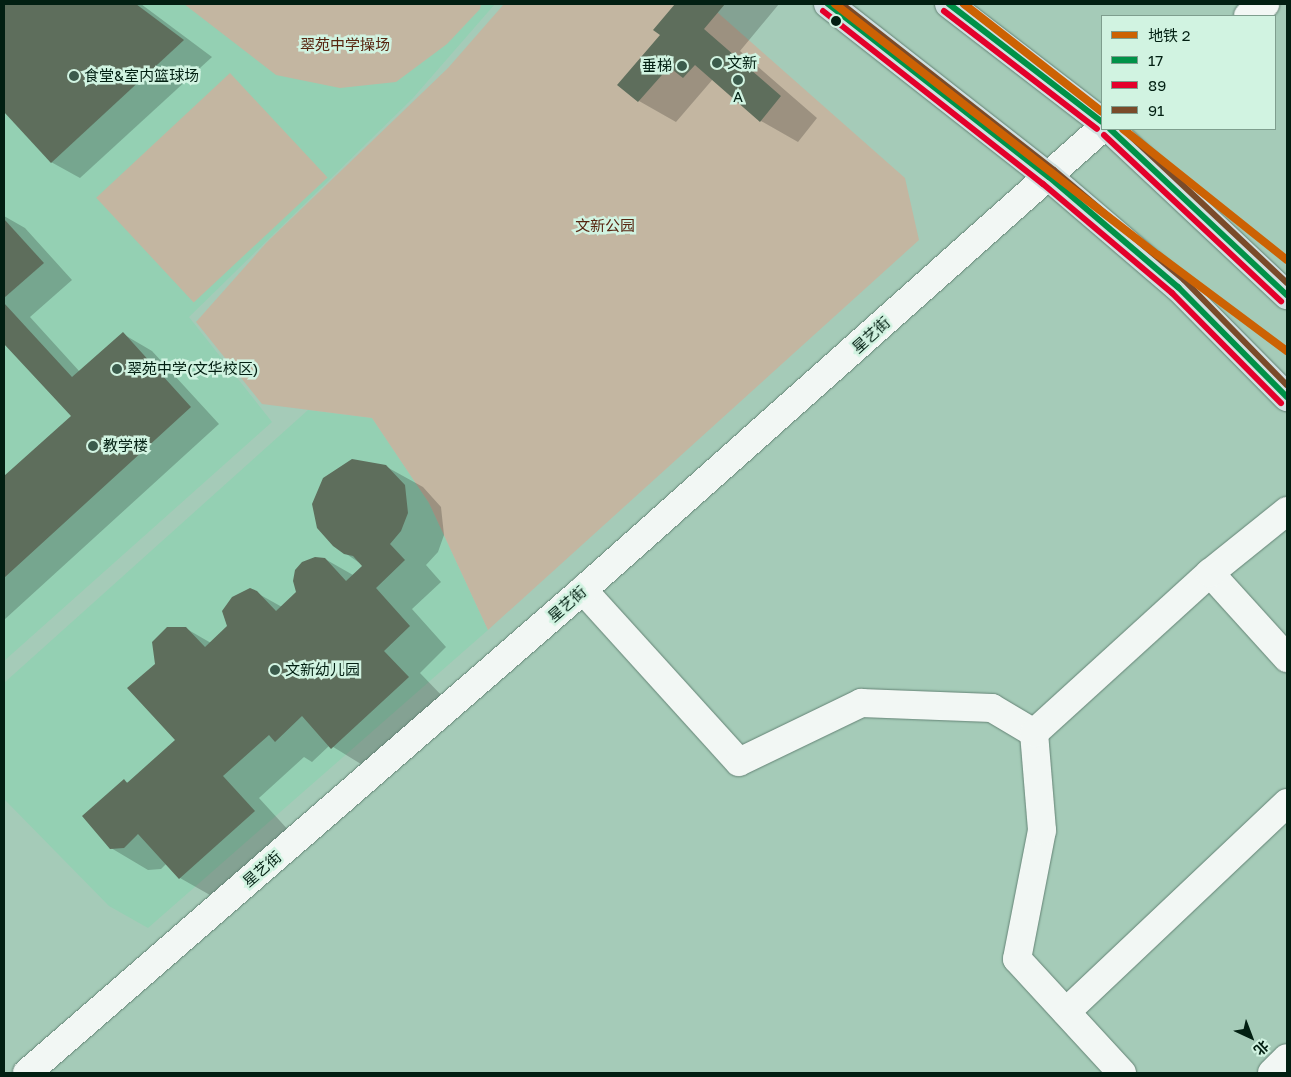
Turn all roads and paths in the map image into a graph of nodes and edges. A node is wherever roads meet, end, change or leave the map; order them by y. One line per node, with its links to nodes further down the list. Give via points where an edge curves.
1 (828, 4): 8 (main road)
2 (949, 4): 5 (main road)
3 (1265, 4): 4 (street)
4 (1249, 15)
5 (1101, 121)
6 (1101, 129): 8 (street, 星艺街)
7 (1111, 130): 9 (main road)
8 (1049, 177): 10 (main road, via 1178,288); 13 (street, 星艺街)
9 (1287, 295)
10 (1287, 397)
11 (1287, 511): 12 (street)
12 (1210, 573): 14 (street); 15 (street)
13 (583, 590): 15 (street, via 739,762 861,703 992,708); 19 (street, 星艺街)
14 (1287, 658)
15 (1034, 733): 17 (street, via 1042,830 1017,959)
16 (1287, 803): 17 (street)
17 (1066, 1012): 20 (street)
18 (1287, 1058): 21 (street)
19 (27, 1073)
20 (1122, 1073)
21 (1272, 1073)

